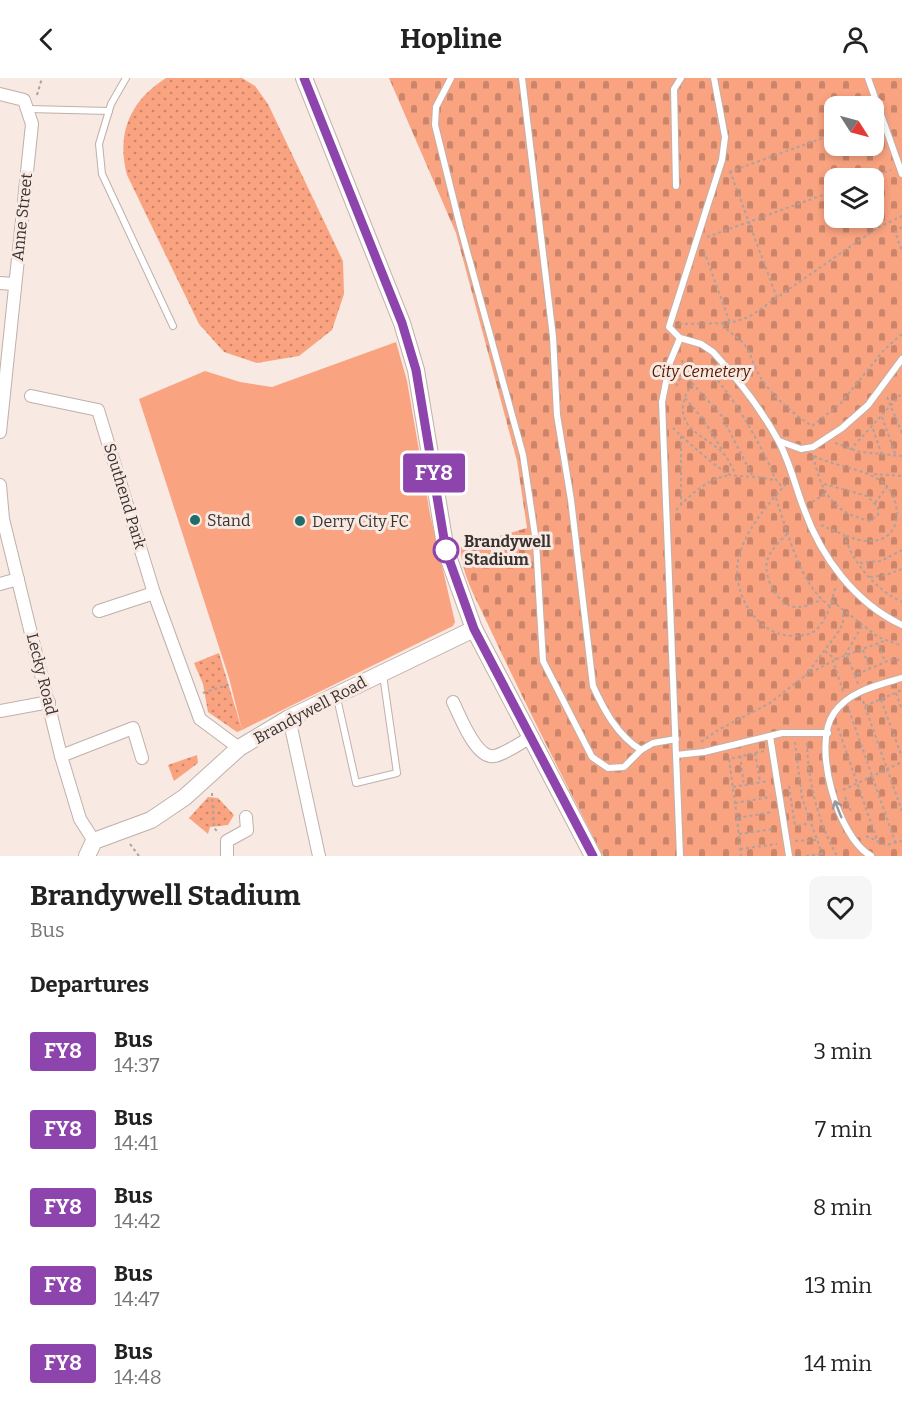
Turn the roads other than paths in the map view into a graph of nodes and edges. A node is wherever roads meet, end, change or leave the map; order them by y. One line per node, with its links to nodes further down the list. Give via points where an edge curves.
1 (126, 78): 10 (lane)
2 (304, 78): 27 (main road, via 402,323 416,370 446,551)
3 (451, 78): 40 (lane, via 435,107 435,125 523,455 536,542 543,661 592,758 608,768 624,767)
4 (522, 78): 40 (lane, via 552,326 557,415 593,686 605,713)
5 (681, 78): 12 (lane, via 674,89)
6 (714, 78): 16 (lane, via 725,137 722,160 669,327)
7 (868, 78): 11 (lane)
8 (0, 94): 9 (street, via 24,100)
9 (29, 109): 10 (lane); 14 (street, Anne Street, via 32,124)
10 (109, 111): 15 (lane, via 99,144 102,174)
11 (902, 174)
12 (676, 186)
13 (0, 283): 14 (street)
14 (14, 284): 19 (street, Anne Street)
15 (174, 326)
16 (680, 338): 20 (lane, via 701,344 728,369); 38 (lane, via 670,362 662,402)
17 (902, 359): 20 (lane, via 868,405 828,438 801,449)
18 (31, 396): 24 (street, Southend Park, via 99,410)
19 (0, 432)
20 (779, 441): 26 (lane, via 816,539 838,575 867,602)
21 (0, 485): 22 (street, Lecky Road, via 3,519)
22 (18, 579): 23 (street); 31 (street, Lecky Road)
23 (0, 584)
24 (154, 593): 25 (street); 39 (street, via 200,719)
25 (99, 611)
26 (902, 625)
27 (474, 629): 28 (main road, Brandywell Road); 37 (main road)
28 (383, 672): 30 (main road, Brandywell Road); 30 (lane, via 397,773 356,783)
29 (902, 678): 35 (lane, via 860,692 846,701 832,714)
30 (336, 695): 34 (main road, Brandywell Road)
31 (49, 702): 33 (street); 42 (street, Lecky Road)
32 (453, 702): 37 (street, via 477,749 486,755 494,756)
33 (0, 711)
34 (289, 718): 39 (main road, Brandywell Road); 49 (street)
35 (828, 733): 36 (lane, via 796,731); 47 (lane, one-way to 35, via 848,830 829,782)
36 (770, 736): 41 (lane); 51 (lane)
37 (529, 738): 46 (main road)
38 (676, 739): 40 (lane, via 653,743); 41 (lane)
39 (239, 748): 45 (main road, Brandywell Road, via 201,783 151,820)
40 (641, 750)
41 (676, 755): 50 (lane)
42 (62, 756): 43 (street, via 133,728); 45 (street, Lecky Road)
43 (142, 758)
44 (246, 817): 48 (street, via 247,830 227,842)
45 (91, 849)
46 (590, 855)
47 (867, 855)
48 (227, 856)
49 (320, 856)
50 (680, 856)
51 (789, 856)

